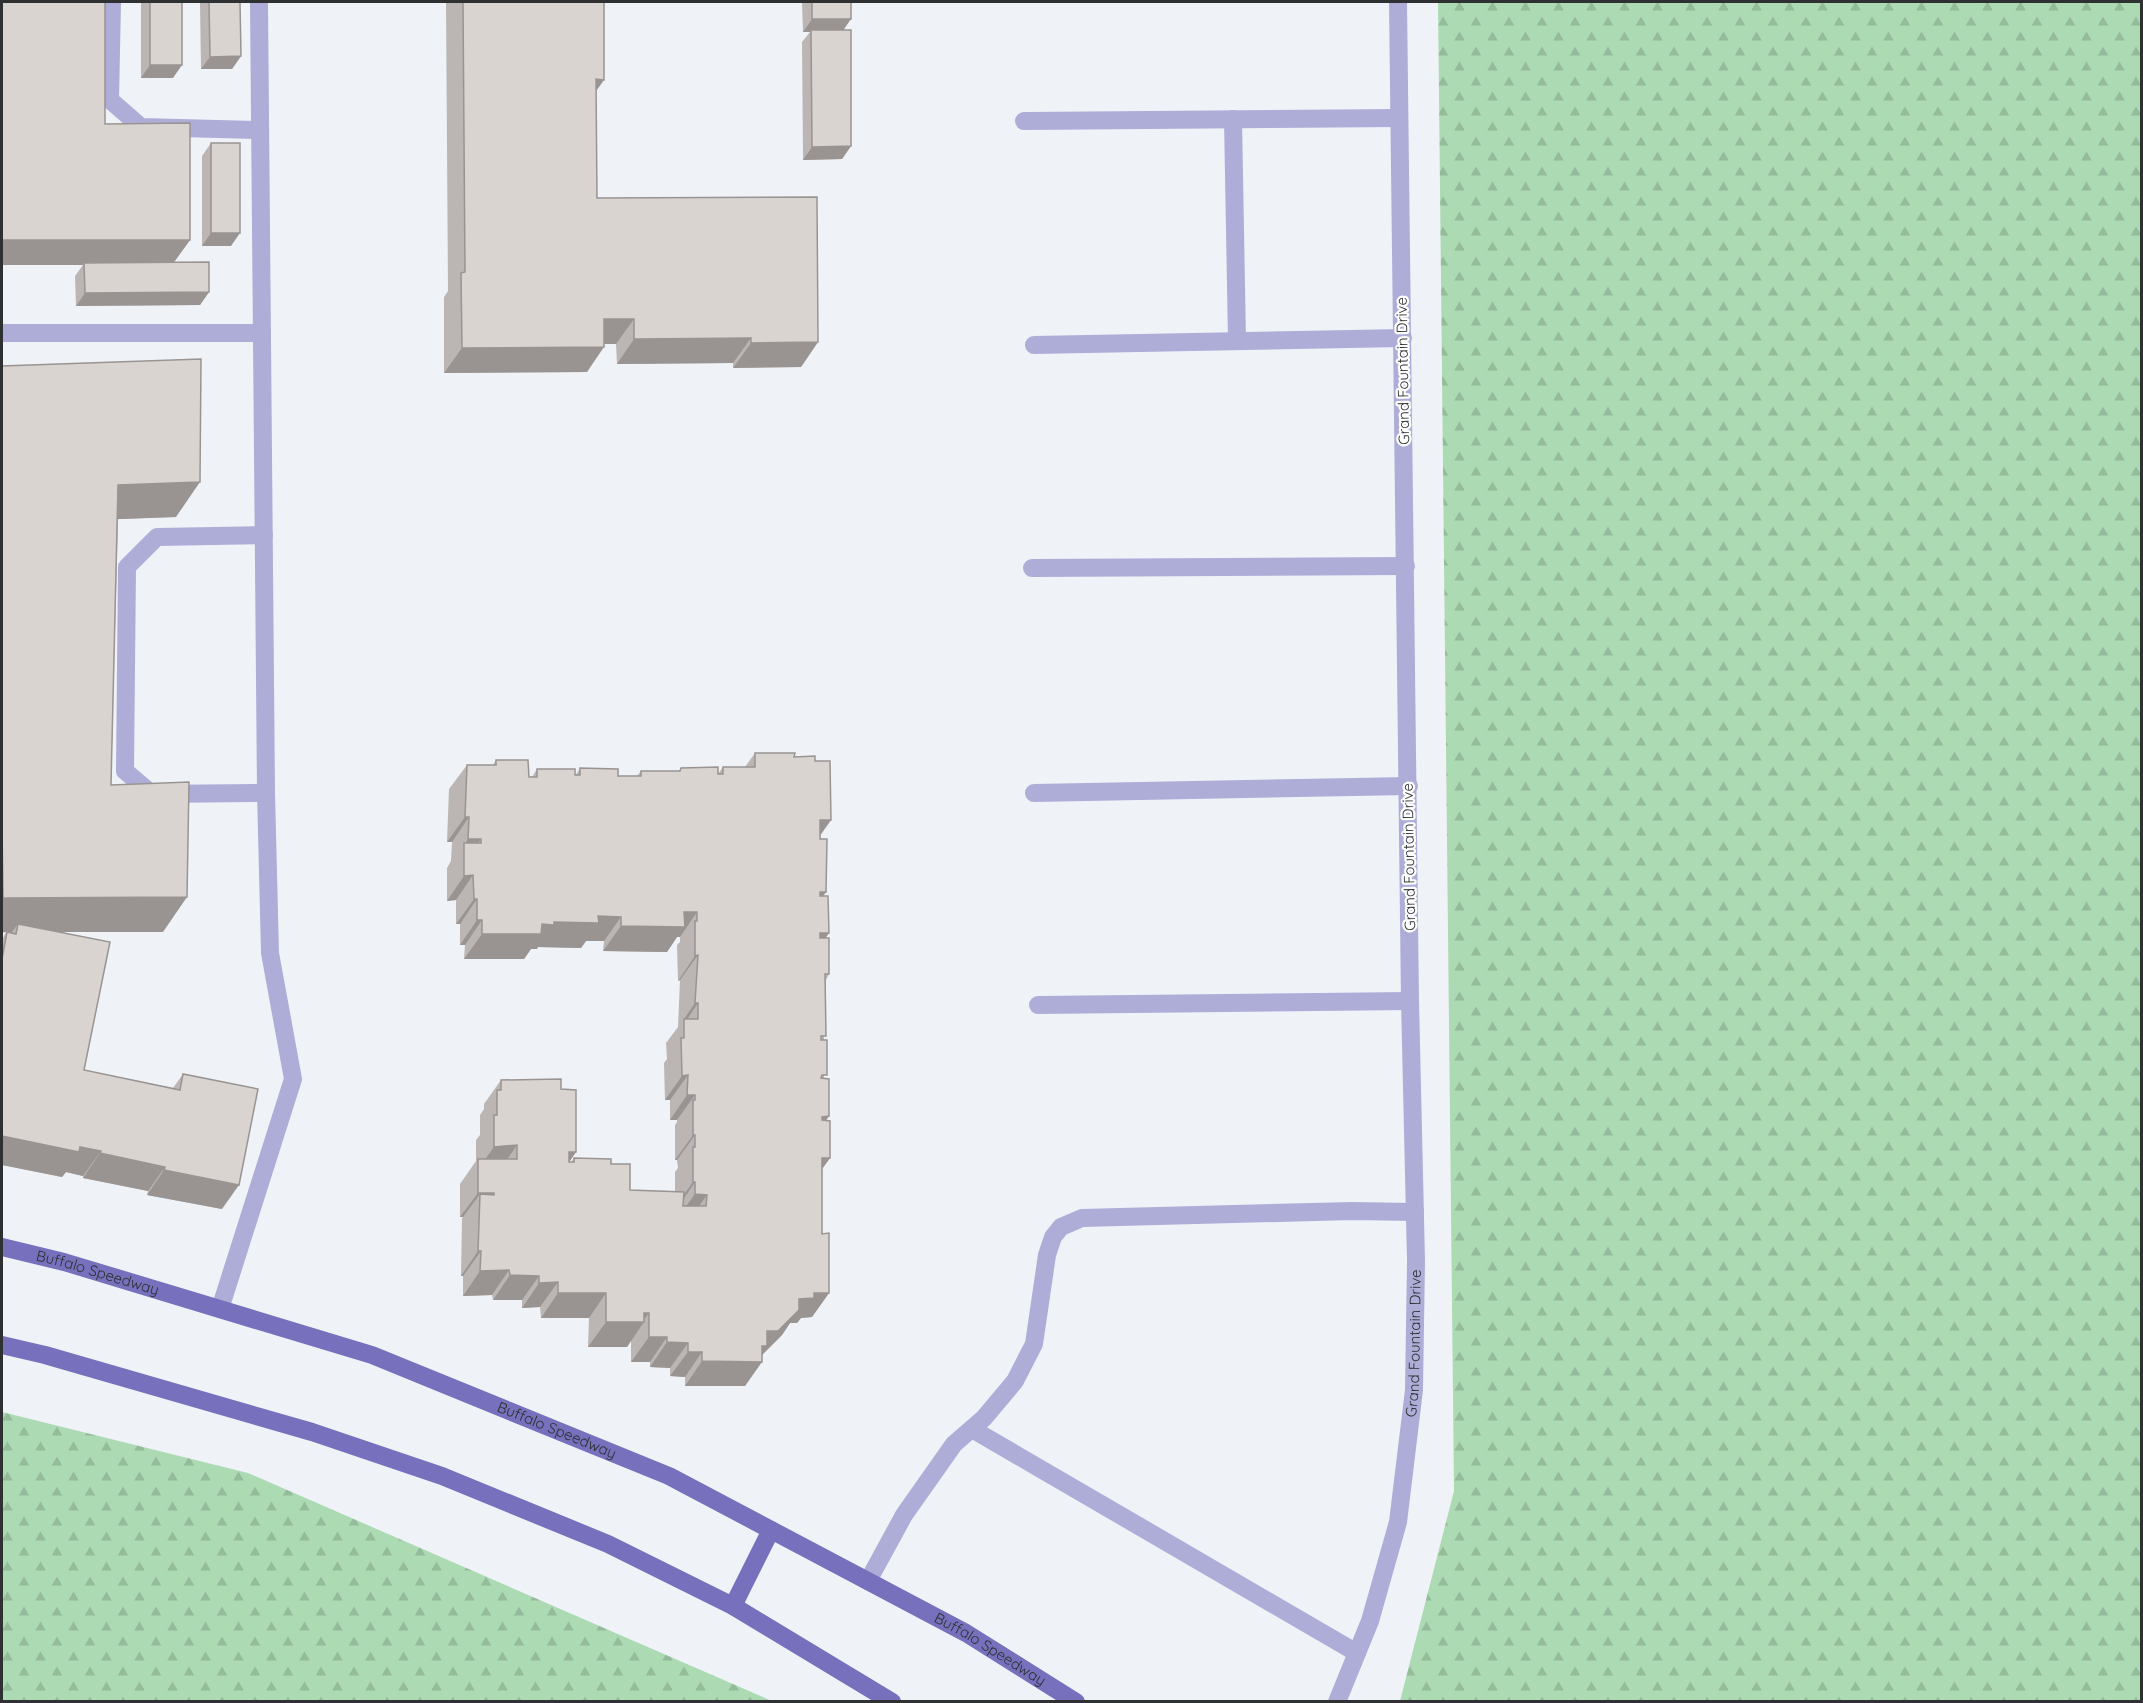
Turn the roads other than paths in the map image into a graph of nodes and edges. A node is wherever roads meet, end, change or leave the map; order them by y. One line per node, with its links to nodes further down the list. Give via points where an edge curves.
1 (112, 2): 7 (street, via 110,100 125,113 141,126)
2 (259, 2): 7 (street)
3 (1398, 2): 4 (street, Grand Fountain Drive)
4 (1399, 118): 5 (street); 10 (street, Grand Fountain Drive)
5 (1233, 119): 6 (street); 11 (street)
6 (1024, 121)
7 (260, 130): 9 (street)
8 (2, 333): 9 (street)
9 (262, 333): 13 (street)
10 (1403, 338): 11 (street); 14 (street, Grand Fountain Drive)
11 (1237, 341): 12 (street)
12 (1034, 345)
13 (264, 535): 18 (street); 18 (street, via 157,537 128,567 124,771 152,794)
14 (1406, 566): 15 (street); 16 (street, Grand Fountain Drive)
15 (1032, 568)
16 (1409, 786): 17 (street); 19 (street, Grand Fountain Drive)
17 (1034, 792)
18 (266, 793): 23 (street, via 270,953 292,1079)
19 (1410, 1001): 20 (street); 21 (street, Grand Fountain Drive)
20 (1038, 1005)
21 (1415, 1212): 25 (street, via 1082,1218 1062,1227 1047,1255 1034,1344 1015,1381); 29 (street, Grand Fountain Drive, via 1414,1390 1398,1521)
22 (2, 1247): 23 (main road, Buffalo Speedway)
23 (220, 1309): 26 (main road, Buffalo Speedway, via 383,1360 669,1476)
24 (2, 1345): 28 (main road, via 312,1432 442,1476 608,1544)
25 (972, 1429): 27 (street, via 954,1444 904,1515); 29 (street)
26 (771, 1530): 27 (main road, Buffalo Speedway); 28 (main road)
27 (868, 1581): 31 (main road, Buffalo Speedway, via 966,1633)
28 (734, 1606): 30 (main road)
29 (1358, 1653): 32 (street, Grand Fountain Drive)
30 (892, 1701)
31 (1076, 1701)
32 (1337, 1701)

